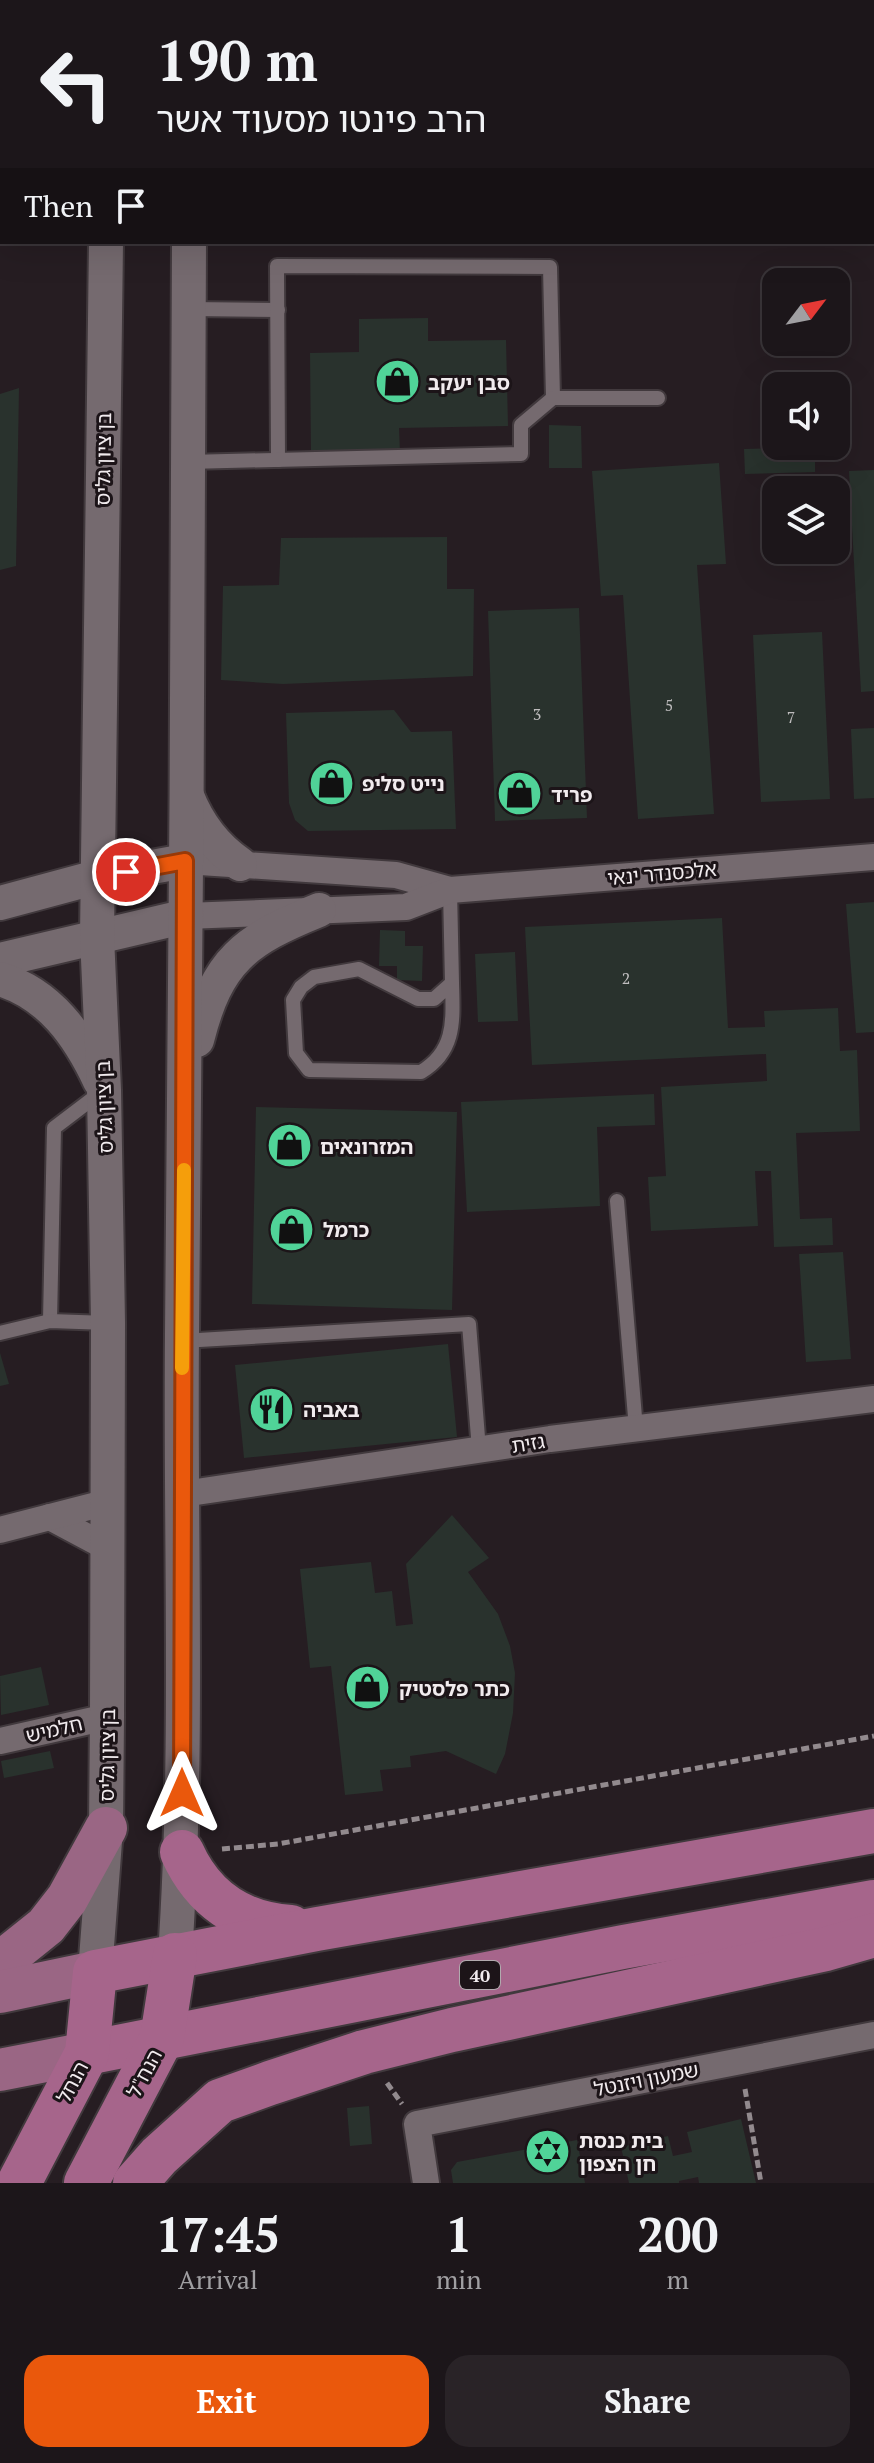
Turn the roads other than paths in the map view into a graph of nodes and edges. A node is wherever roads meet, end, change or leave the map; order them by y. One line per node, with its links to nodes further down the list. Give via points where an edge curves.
1 (106, 244): 13 (street, בן ציון גליס)
2 (189, 244): 3 (street)
3 (189, 309): 4 (lane); 8 (street)
4 (278, 310): 5 (lane, via 277,266 550,267); 7 (lane)
5 (553, 398): 6 (lane); 7 (lane, via 521,425 521,454)
6 (658, 398)
7 (278, 460): 8 (lane)
8 (188, 462): 9 (street)
9 (185, 790): 11 (street); 12 (street, via 207,833)
10 (874, 857): 14 (street, אלכסנדר ינאי)
11 (185, 861): 12 (street, אלכסנדר ינאי); 13 (street); 17 (street)
12 (240, 864): 14 (street, אלכסנדר ינאי, via 396,875)
13 (97, 877): 15 (street); 18 (street, בן ציון גליס)
14 (450, 890): 16 (street, אלכסנדר ינאי, via 406,907); 21 (lane)
15 (0, 903)
16 (319, 910): 17 (street, אלכסנדר ינאי); 23 (street, via 251,943 230,963 205,1009)
17 (187, 916): 18 (street); 23 (street)
18 (97, 937): 19 (street); 22 (street, בן ציון גליס)
19 (0, 960)
20 (0, 979): 22 (street, via 38,997 58,1015)
21 (452, 983): 21 (lane, via 448,1047 421,1072 309,1070 296,1053 293,1000 314,977 359,969 418,999 434,999)
22 (104, 1090): 25 (lane, via 54,1128); 26 (street, בן ציון גליס)
23 (185, 1091): 28 (street)
24 (617, 1201): 30 (lane)
25 (50, 1321): 26 (lane); 27 (lane)
26 (108, 1323): 33 (street, בן ציון גליס)
27 (0, 1333)
28 (182, 1341): 31 (lane, via 469,1324); 32 (street)
29 (874, 1399): 30 (street, גזית)
30 (636, 1429): 31 (street, גזית)
31 (479, 1450): 32 (street, גזית)
32 (183, 1494): 41 (street)
33 (108, 1502): 34 (street); 36 (street, בן ציון גליס)
34 (50, 1517): 35 (street); 36 (street)
35 (0, 1530)
36 (108, 1548): 37 (street, בן ציון גליס)
37 (107, 1717): 38 (street, חלמיש); 39 (street, בן ציון גליס)
38 (0, 1741)
39 (106, 1828): 46 (main road, via 74,1888 46,1926); 47 (street, בן ציון גליס)
40 (874, 1831): 43 (highway)
41 (182, 1852): 43 (highway, via 201,1886 236,1915); 45 (street)
42 (874, 1902): 50 (highway, 40)
43 (317, 1929): 45 (highway)
44 (874, 1935): 55 (highway, via 437,2034 297,2074 220,2101)
45 (175, 1955): 47 (highway); 50 (highway, הנח"ל)
46 (0, 1963)
47 (95, 1972): 48 (main road); 51 (highway, הנחל)
48 (0, 1992)
49 (874, 2035): 56 (street, שמעון ויזנטל, via 417,2124)
50 (162, 2038): 51 (highway, 40); 54 (highway, הנח"ל)
51 (87, 2053): 52 (main road); 53 (highway, הנחל)
52 (0, 2070)
53 (19, 2183)
54 (86, 2183)
55 (135, 2183)
56 (426, 2183)

